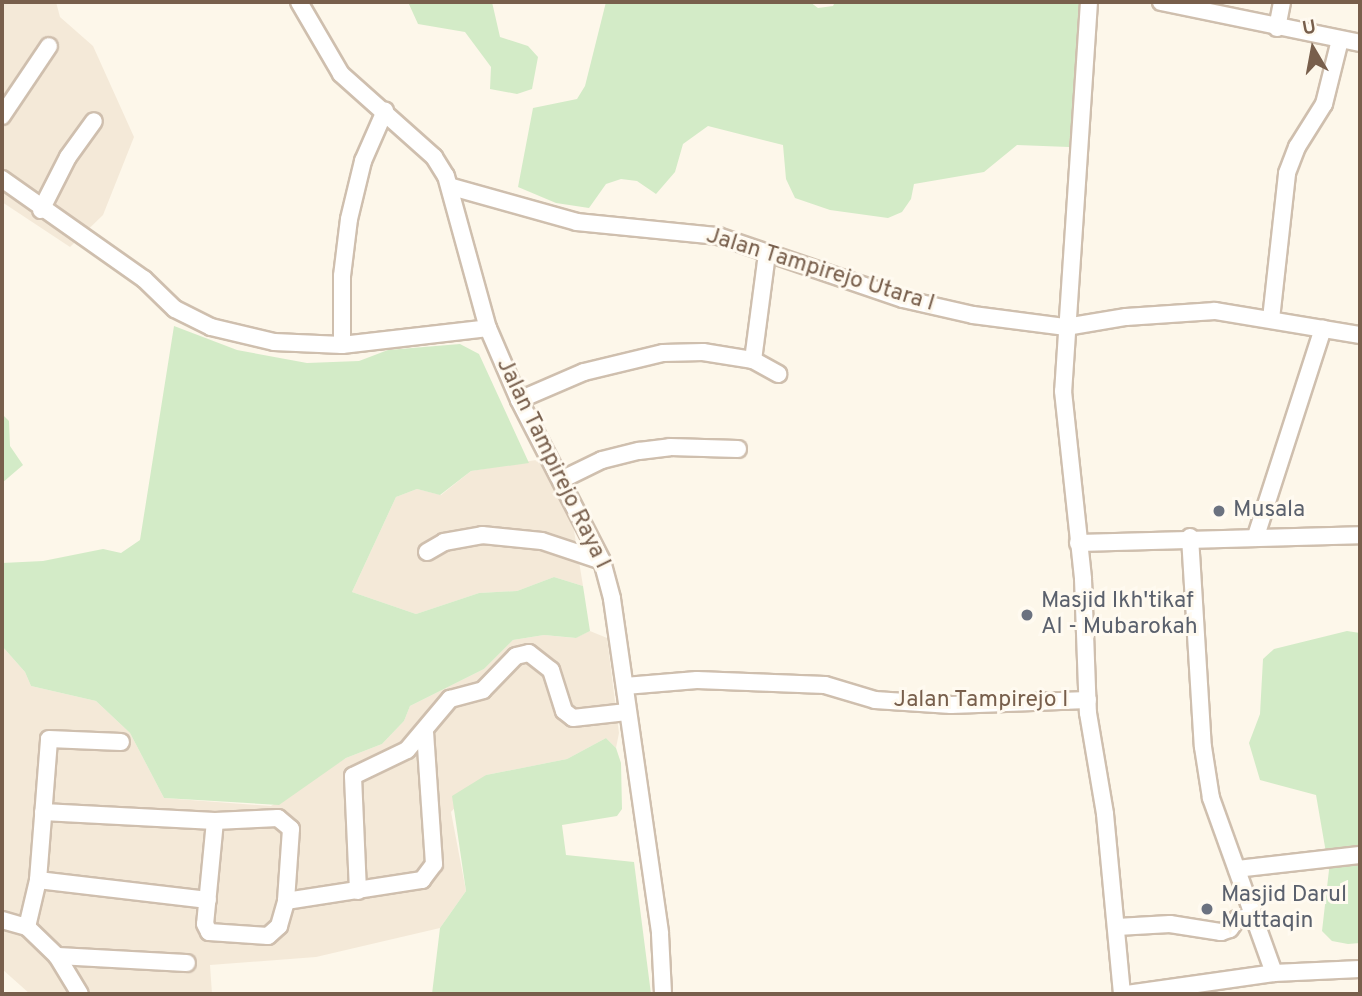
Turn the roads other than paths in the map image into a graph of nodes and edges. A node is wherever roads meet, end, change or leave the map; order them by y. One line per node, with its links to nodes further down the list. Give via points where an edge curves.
1 (299, 2): 9 (street, Jalan Tampirejo Raya I, via 341,74)
2 (1089, 2): 17 (street)
3 (1161, 2): 5 (street)
4 (1282, 2): 5 (street)
5 (1277, 28): 6 (street)
6 (1340, 40): 7 (street); 16 (street, via 1324,104 1287,173)
7 (1360, 43)
8 (49, 46): 10 (street)
9 (385, 111): 13 (street, Jalan Tampirejo Raya I, via 434,158); 21 (street, via 363,161 349,219 342,276)
10 (2, 116)
11 (93, 121): 14 (street)
12 (2, 179): 14 (street)
13 (452, 187): 15 (street, Jalan Tampirejo Utara I, via 577,222 718,236); 18 (street, Jalan Tampirejo Raya I)
14 (41, 210): 21 (street, via 144,279 175,309 211,327 274,342)
15 (767, 253): 17 (street, Jalan Tampirejo Utara I, via 903,299); 22 (street)
16 (1271, 319): 17 (street, Jalan Tampirejo Utara I, via 1215,311 1170,312); 19 (street, Jalan Tampirejo Utara I)
17 (1066, 327): 30 (street, via 1064,400)
18 (488, 328): 21 (street); 24 (street, Jalan Tampirejo Raya I)
19 (1323, 329): 20 (street, Jalan Tampirejo Utara I); 28 (street)
20 (1360, 335)
21 (342, 345)
22 (753, 360): 23 (street); 24 (street, via 703,352 642,355 584,372)
23 (778, 374)
24 (519, 400): 26 (street, Jalan Tampirejo Raya I)
25 (738, 449): 26 (street, via 639,451 602,460)
26 (563, 479): 32 (street, Jalan Tampirejo Raya I)
27 (1360, 534): 28 (street)
28 (1256, 536): 29 (street)
29 (1190, 537): 30 (street); 41 (street, via 1203,747 1211,798)
30 (1078, 543): 34 (street)
31 (427, 552): 32 (street, via 444,542 482,535 542,541)
32 (602, 561): 33 (street, Jalan Tampirejo Raya I)
33 (625, 686): 34 (street, Jalan Tampirejo I, via 698,680 825,685 876,700 951,705); 35 (street, Jalan Tampirejo Raya I)
34 (1088, 701): 49 (street)
35 (627, 712): 36 (street, via 573,718 564,711 551,670 529,653 516,656 483,690 440,707); 55 (street, Jalan Tampirejo Raya I, via 660,934)
36 (425, 733): 43 (street, via 396,757 354,776); 43 (street, via 433,870 422,880)
37 (121, 742): 38 (street, via 49,739)
38 (43, 812): 39 (street); 42 (street)
39 (215, 821): 44 (street); 45 (street, via 278,818 288,824)
40 (1360, 855): 41 (street)
41 (1237, 869): 46 (street)
42 (38, 880): 44 (street); 48 (street)
43 (358, 891): 45 (street)
44 (208, 900): 45 (street, via 205,924 209,932 268,936 279,926)
45 (286, 901)
46 (1252, 918): 49 (street, via 1237,919 1221,932 1170,924); 53 (street)
47 (2, 920): 48 (street)
48 (27, 927): 50 (street)
49 (1117, 927): 56 (street)
50 (57, 956): 51 (street); 54 (street)
51 (187, 963)
52 (1360, 969): 53 (street)
53 (1274, 973): 56 (street)
54 (80, 994)
55 (663, 994)
56 (1125, 994)

